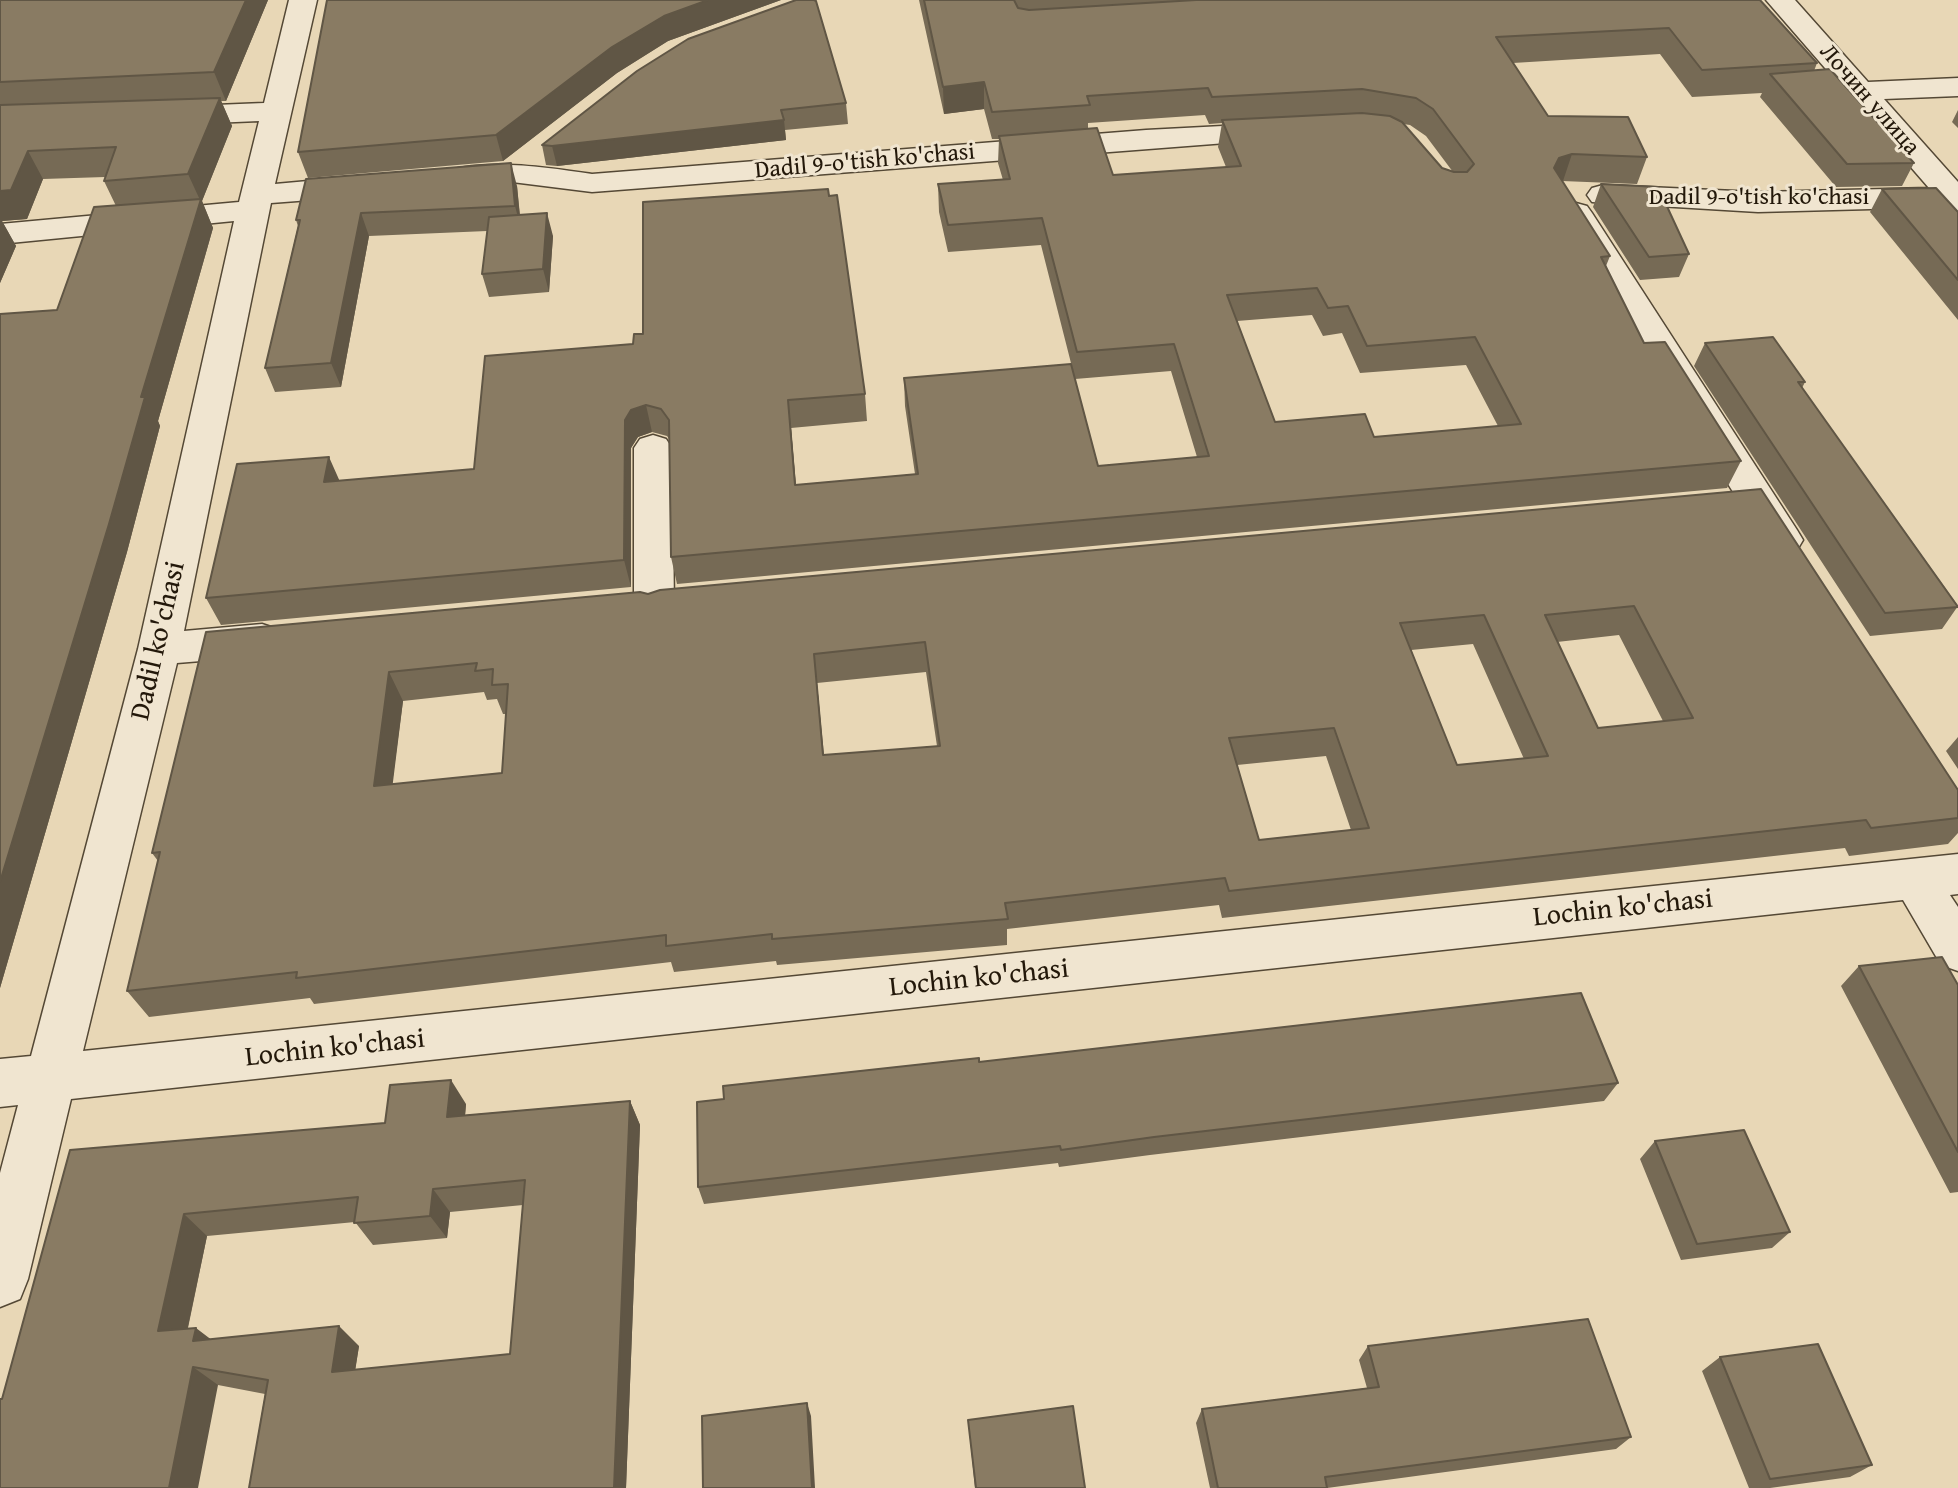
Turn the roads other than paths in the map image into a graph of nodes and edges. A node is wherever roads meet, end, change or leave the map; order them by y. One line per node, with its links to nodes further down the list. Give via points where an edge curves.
1 (303, 0): 5 (street, Dadil ko'chasi)
2 (1780, 0): 4 (street, Лочин улица)
3 (1958, 87): 4 (street)
4 (1861, 91): 10 (street, Лочин улица)
5 (275, 111): 6 (street); 11 (street, Dadil ko'chasi)
6 (138, 117)
7 (1311, 130): 9 (street, Dadil 9-o'tish ko'chasi, via 592,183)
8 (542, 149): 9 (street)
9 (512, 173): 11 (street, Dadil 9-o'tish ko'chasi)
10 (1956, 199): 14 (street, Dadil 9-o'tish ko'chasi, via 1758,202 1564,194)
11 (255, 202): 12 (street, Dadil 9-o'tish ko'chasi); 19 (street, Dadil ko'chasi)
12 (0, 234)
13 (653, 448): 17 (street)
14 (1758, 502): 15 (street); 16 (street)
15 (1711, 507)
16 (1802, 569)
17 (654, 606)
18 (298, 637): 19 (street)
19 (159, 649): 22 (street, Dadil ko'chasi)
20 (1936, 876): 21 (street); 22 (street, Lochin ko'chasi)
21 (1958, 950)
22 (53, 1079): 23 (street, Lochin ko'chasi); 24 (street, Dadil ko'chasi)
23 (0, 1083)
24 (0, 1279)

